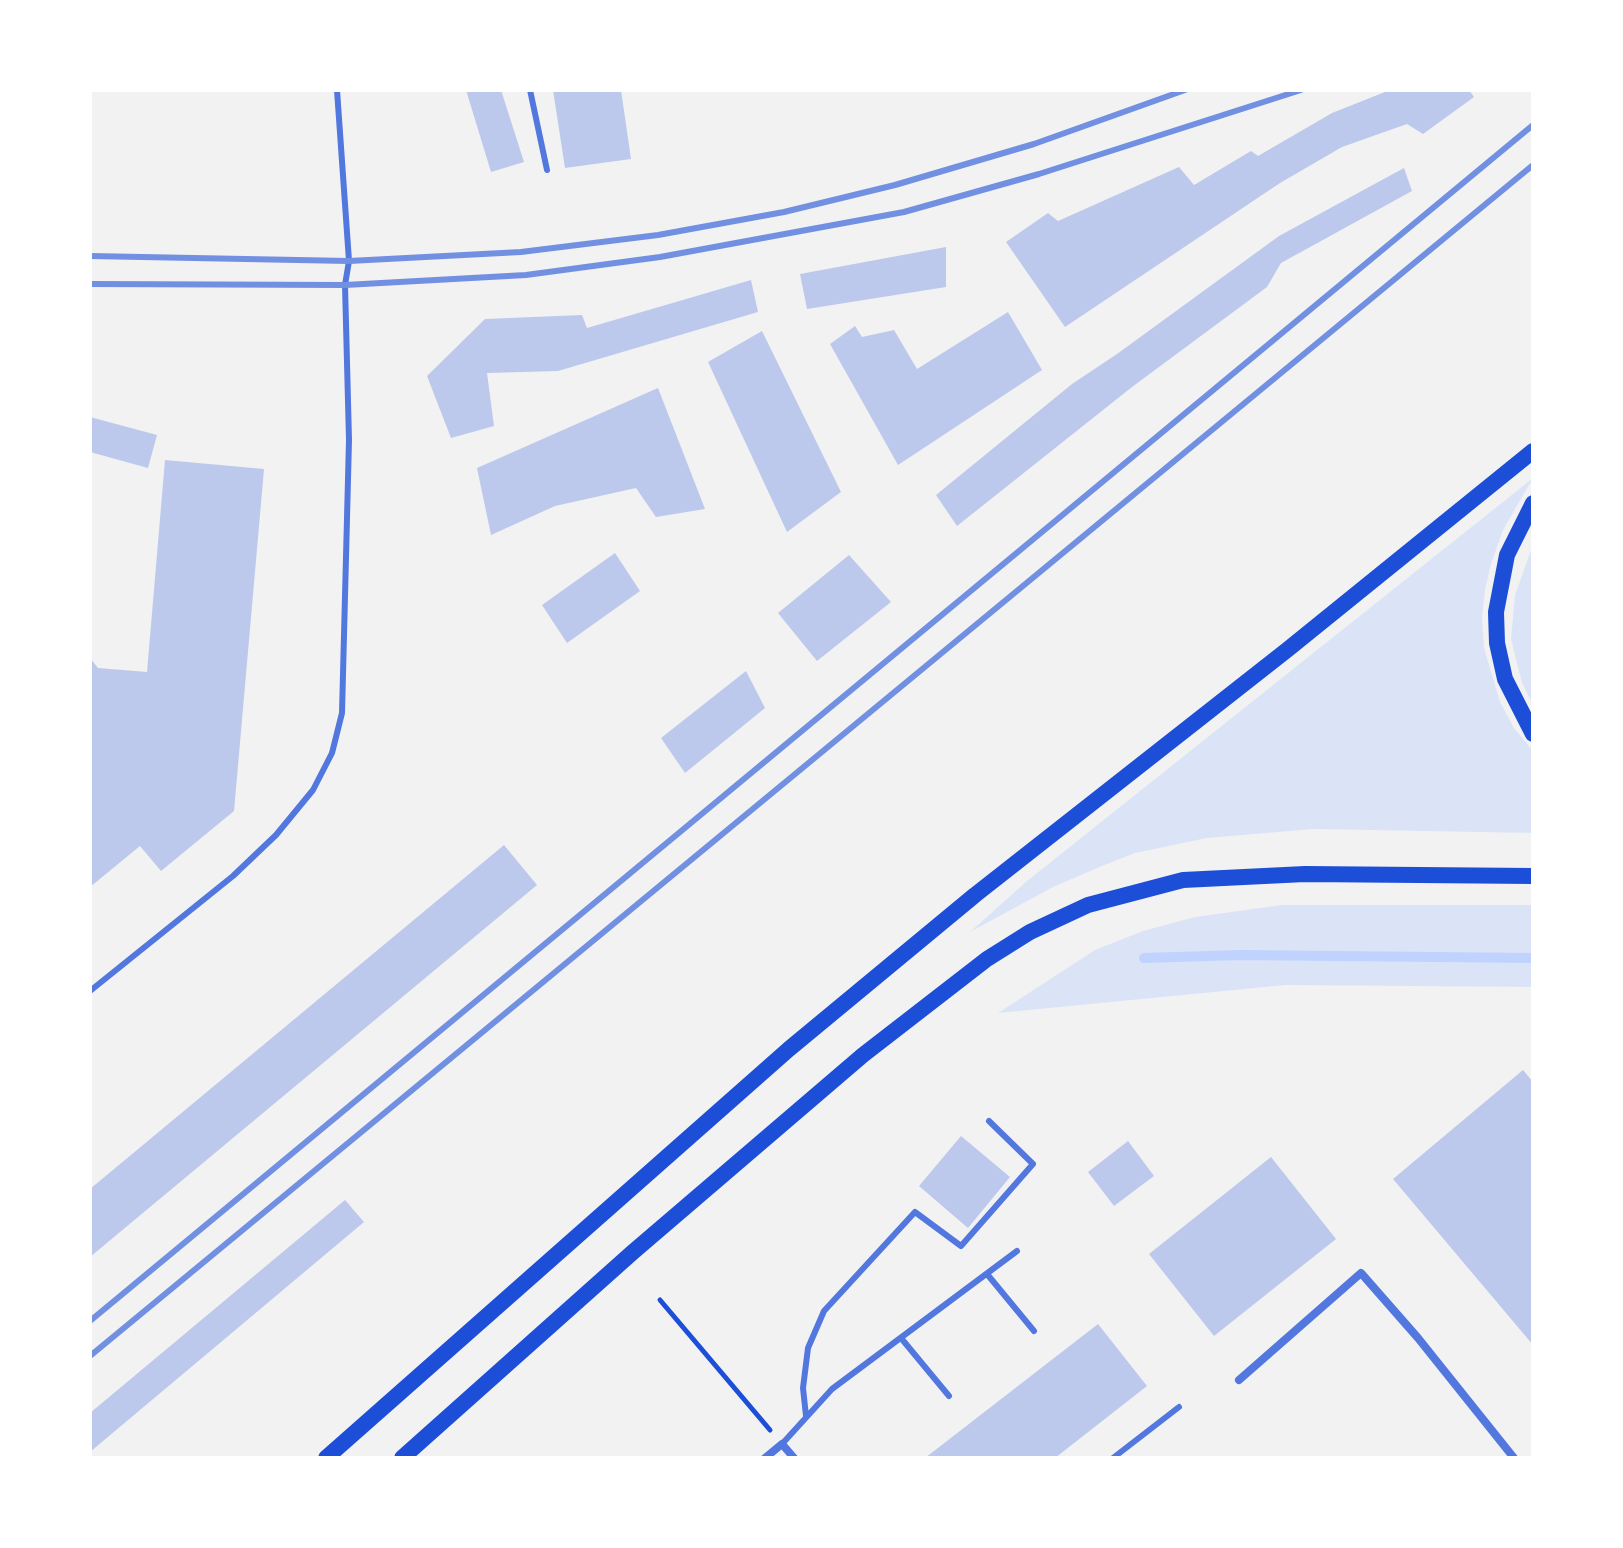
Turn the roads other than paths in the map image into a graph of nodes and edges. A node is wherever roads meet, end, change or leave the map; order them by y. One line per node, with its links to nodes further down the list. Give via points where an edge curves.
1 (337, 90): 8 (lane, via 349,261 349,440 342,713 332,753 313,790 276,835)
2 (530, 90): 3 (lane)
3 (547, 170)
4 (1533, 451): 19 (main road, via 812,1030)
5 (1533, 503): 6 (main road, via 1507,555 1496,612 1505,679)
6 (1533, 734)
7 (1533, 876): 20 (main road, via 1305,874 1183,880 1088,905 1030,932 850,1065)
8 (90, 991)
9 (989, 1121): 17 (lane, via 1033,1164 961,1246 915,1212 824,1311 808,1348)
10 (1017, 1251): 11 (lane)
11 (987, 1274): 12 (lane); 13 (lane)
12 (1034, 1331)
13 (901, 1338): 15 (lane); 17 (lane, via 832,1389)
14 (1239, 1380): 24 (street, via 1361,1273)
15 (949, 1396)
16 (1179, 1407): 23 (lane)
17 (806, 1416): 18 (lane)
18 (782, 1444): 21 (street); 22 (street)
19 (326, 1458)
20 (402, 1458)
21 (765, 1458)
22 (794, 1458)
23 (1113, 1458)
24 (1514, 1458)

